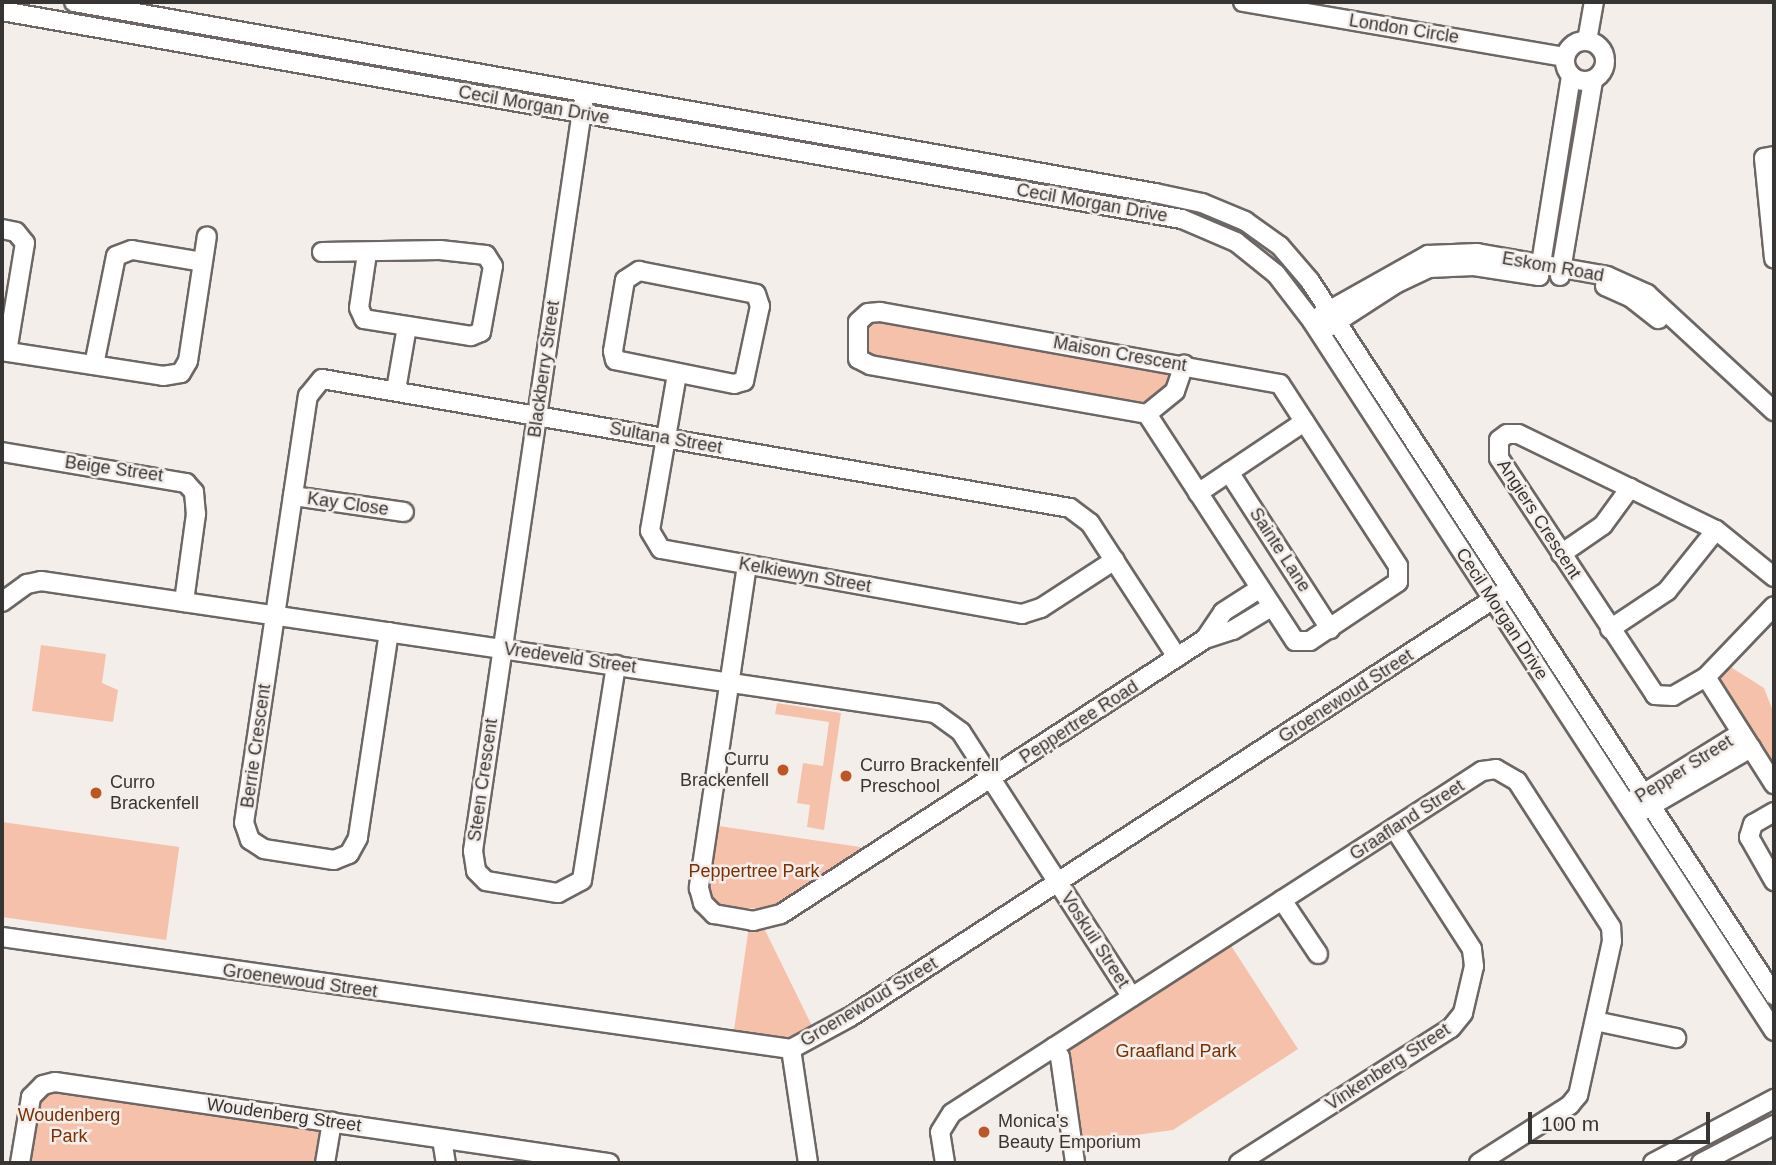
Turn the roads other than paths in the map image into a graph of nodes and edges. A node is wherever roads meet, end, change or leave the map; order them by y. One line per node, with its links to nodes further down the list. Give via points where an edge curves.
1 (74, 2): 10 (street, Cecil Morgan Drive)
2 (1243, 2): 4 (street, London Circle)
3 (1594, 2): 6 (street)
4 (1334, 9): 7 (street, London Circle)
5 (2, 11): 11 (street, Cecil Morgan Drive)
6 (1587, 41): 7 (street, via 1571,47); 9 (street, via 1604,54 1605,65)
7 (1565, 57): 8 (street)
8 (1571, 76): 9 (street); 19 (street)
9 (1593, 79): 20 (street)
10 (583, 90): 11 (street, Blackberry Street); 21 (street, Cecil Morgan Drive, via 1202,203 1245,221 1280,246)
11 (583, 114): 23 (street, Cecil Morgan Drive, via 1182,219 1218,232 1251,253 1276,274); 31 (street, Blackberry Street)
12 (1769, 157): 17 (street)
13 (2, 229): 24 (street, via 16,232 25,243)
14 (207, 236): 18 (street)
15 (322, 252): 16 (street)
16 (367, 253): 22 (street, via 359,314 367,320); 22 (street, via 440,250 483,253 491,259 484,325 478,334)
17 (1774, 259)
18 (202, 262): 25 (street, via 132,250 116,256); 25 (street, via 188,361 181,373 163,376)
19 (1540, 270): 20 (street, Eskom Road); 21 (street, Eskom Road, via 1429,268)
20 (1561, 273): 29 (street, Eskom Road, via 1630,297)
21 (1334, 316): 23 (street, Eskom Road); 45 (street, Cecil Morgan Drive)
22 (407, 326): 28 (street)
23 (1316, 327): 47 (street, Cecil Morgan Drive)
24 (5, 351): 25 (street)
25 (94, 365)
26 (1184, 365): 30 (street, via 1175,391); 30 (street, Maison Crescent, via 880,312 868,313 858,322 858,359 870,366); 32 (street, Maison Crescent, via 1280,384)
27 (677, 374): 27 (street, via 618,363 614,358 627,275 639,271 756,294 760,306 744,381 734,384); 33 (street, Kelkiewyn Street)
28 (397, 390): 31 (street, Sultana Street); 38 (street, Sultana Street, via 327,378 312,385)
29 (1770, 407)
30 (1147, 414): 37 (street, Maison Crescent)
31 (537, 415): 33 (street, Sultana Street); 57 (street, Blackberry Street)
32 (1304, 422): 35 (street); 53 (street, Maison Crescent, via 1400,572 1393,589)
33 (666, 438): 42 (street, Sultana Street, via 1070,509 1086,518); 43 (street, Kelkiewyn Street, via 652,540 666,551)
34 (2, 452): 49 (street, Beige Street, via 186,483 194,492 196,513)
35 (1229, 472): 37 (street); 53 (street, Sainte Lane)
36 (1630, 488): 40 (street, Angiers Crescent); 41 (street, via 1603,525); 41 (street, Angiers Crescent, via 1518,434 1502,436 1496,454)
37 (1198, 493): 46 (street, Maison Crescent)
38 (293, 496): 39 (street, Kay Close); 52 (street, Sultana Street)
39 (404, 512)
40 (1716, 530): 44 (street, Angiers Crescent); 54 (street, via 1667,591)
41 (1561, 554): 54 (street, Angiers Crescent)
42 (1115, 560): 43 (street, Kelkiewyn Street, via 1041,608 1022,614); 58 (street, Sultana Street)
43 (747, 565): 61 (street, Peppertree Road)
44 (1774, 577)
45 (1510, 588): 47 (street, Groenewoud Street); 65 (street, Cecil Morgan Drive)
46 (1259, 589): 51 (street, Maison Crescent); 56 (street, via 1223,612)
47 (1493, 600): 66 (street, Cecil Morgan Drive); 70 (street, Groenewoud Street)
48 (2, 602): 49 (street, Vredeveld Street, via 27,584 41,581)
49 (184, 602): 52 (street, Vredeveld Street)
50 (1774, 606): 60 (street, Angiers Crescent)
51 (1271, 607): 53 (street, Maison Crescent, via 1295,641 1310,641); 56 (street, via 1233,630)
52 (275, 615): 55 (street, Vredeveld Street); 55 (street, Berrie Crescent, via 244,823 250,840 264,849 334,860 349,854 358,838)
53 (1330, 629)
54 (1610, 629): 60 (street, Angiers Crescent, via 1655,695 1673,696)
55 (389, 632): 57 (street, Vredeveld Street)
56 (1205, 639): 58 (street, Peppertree Road)
57 (503, 648): 59 (street, Vredeveld Street); 59 (street, Steen Crescent, via 473,865 492,883 558,893 574,888 586,870)
58 (1177, 657): 63 (street, Peppertree Road)
59 (616, 665): 61 (street, Vredeveld Street)
60 (1706, 677): 62 (street, Pepper Street)
61 (730, 682): 63 (street, Vredeveld Street, via 935,713 961,732); 63 (street, Peppertree Road, via 699,888 703,903 714,914 753,921 776,916)
62 (1746, 741): 64 (street, Pepper Street); 65 (street, Pepper Street)
63 (991, 778): 70 (street, Vredeveld Street)
64 (1774, 784)
65 (1647, 799): 66 (street, Pepper Street); 74 (street, Cecil Morgan Drive)
66 (1631, 810): 77 (street, Cecil Morgan Drive)
67 (1774, 812): 69 (street, via 1753,824 1749,837)
68 (1394, 828): 71 (street, Graafland Street); 76 (street, Graafland Street, via 1482,771 1496,769 1513,776 1611,927); 95 (street, Vinkenberg Street, via 1472,949 1474,966 1463,1013 1451,1028)
69 (1774, 881)
70 (1058, 883): 75 (street, Voskuil Street); 80 (street, Groenewoud Street, via 850,1017)
71 (1282, 900): 73 (street); 75 (street, Graafland Street)
72 (2, 937): 80 (street, Groenewoud Street)
73 (1318, 954)
74 (1774, 995)
75 (1132, 997): 79 (street, Graafland Street)
76 (1595, 1021): 78 (street); 96 (street, Graafland Street, via 1575,1101)
77 (1774, 1031)
78 (1676, 1038)
79 (1054, 1047): 93 (street, Graafland Street, via 947,1117 940,1132); 94 (street, via 1060,1057)
80 (791, 1049): 92 (street)
81 (1774, 1099): 97 (street)
82 (332, 1122): 84 (street, Woudenberg Street); 88 (street, Woudenberg Street, via 55,1082 43,1085 31,1097); 89 (street)
83 (1774, 1125): 98 (street)
84 (442, 1139): 85 (street, Woudenberg Street); 90 (street)
85 (577, 1161): 91 (street, Woudenberg Street)
86 (2, 1162): 87 (street)
87 (9, 1163)
88 (20, 1163)
89 (326, 1163)
90 (446, 1163)
91 (610, 1163)
92 (808, 1163)
93 (945, 1163)
94 (1075, 1163)
95 (1239, 1163)
96 (1479, 1163)
97 (1653, 1163)
98 (1701, 1163)

